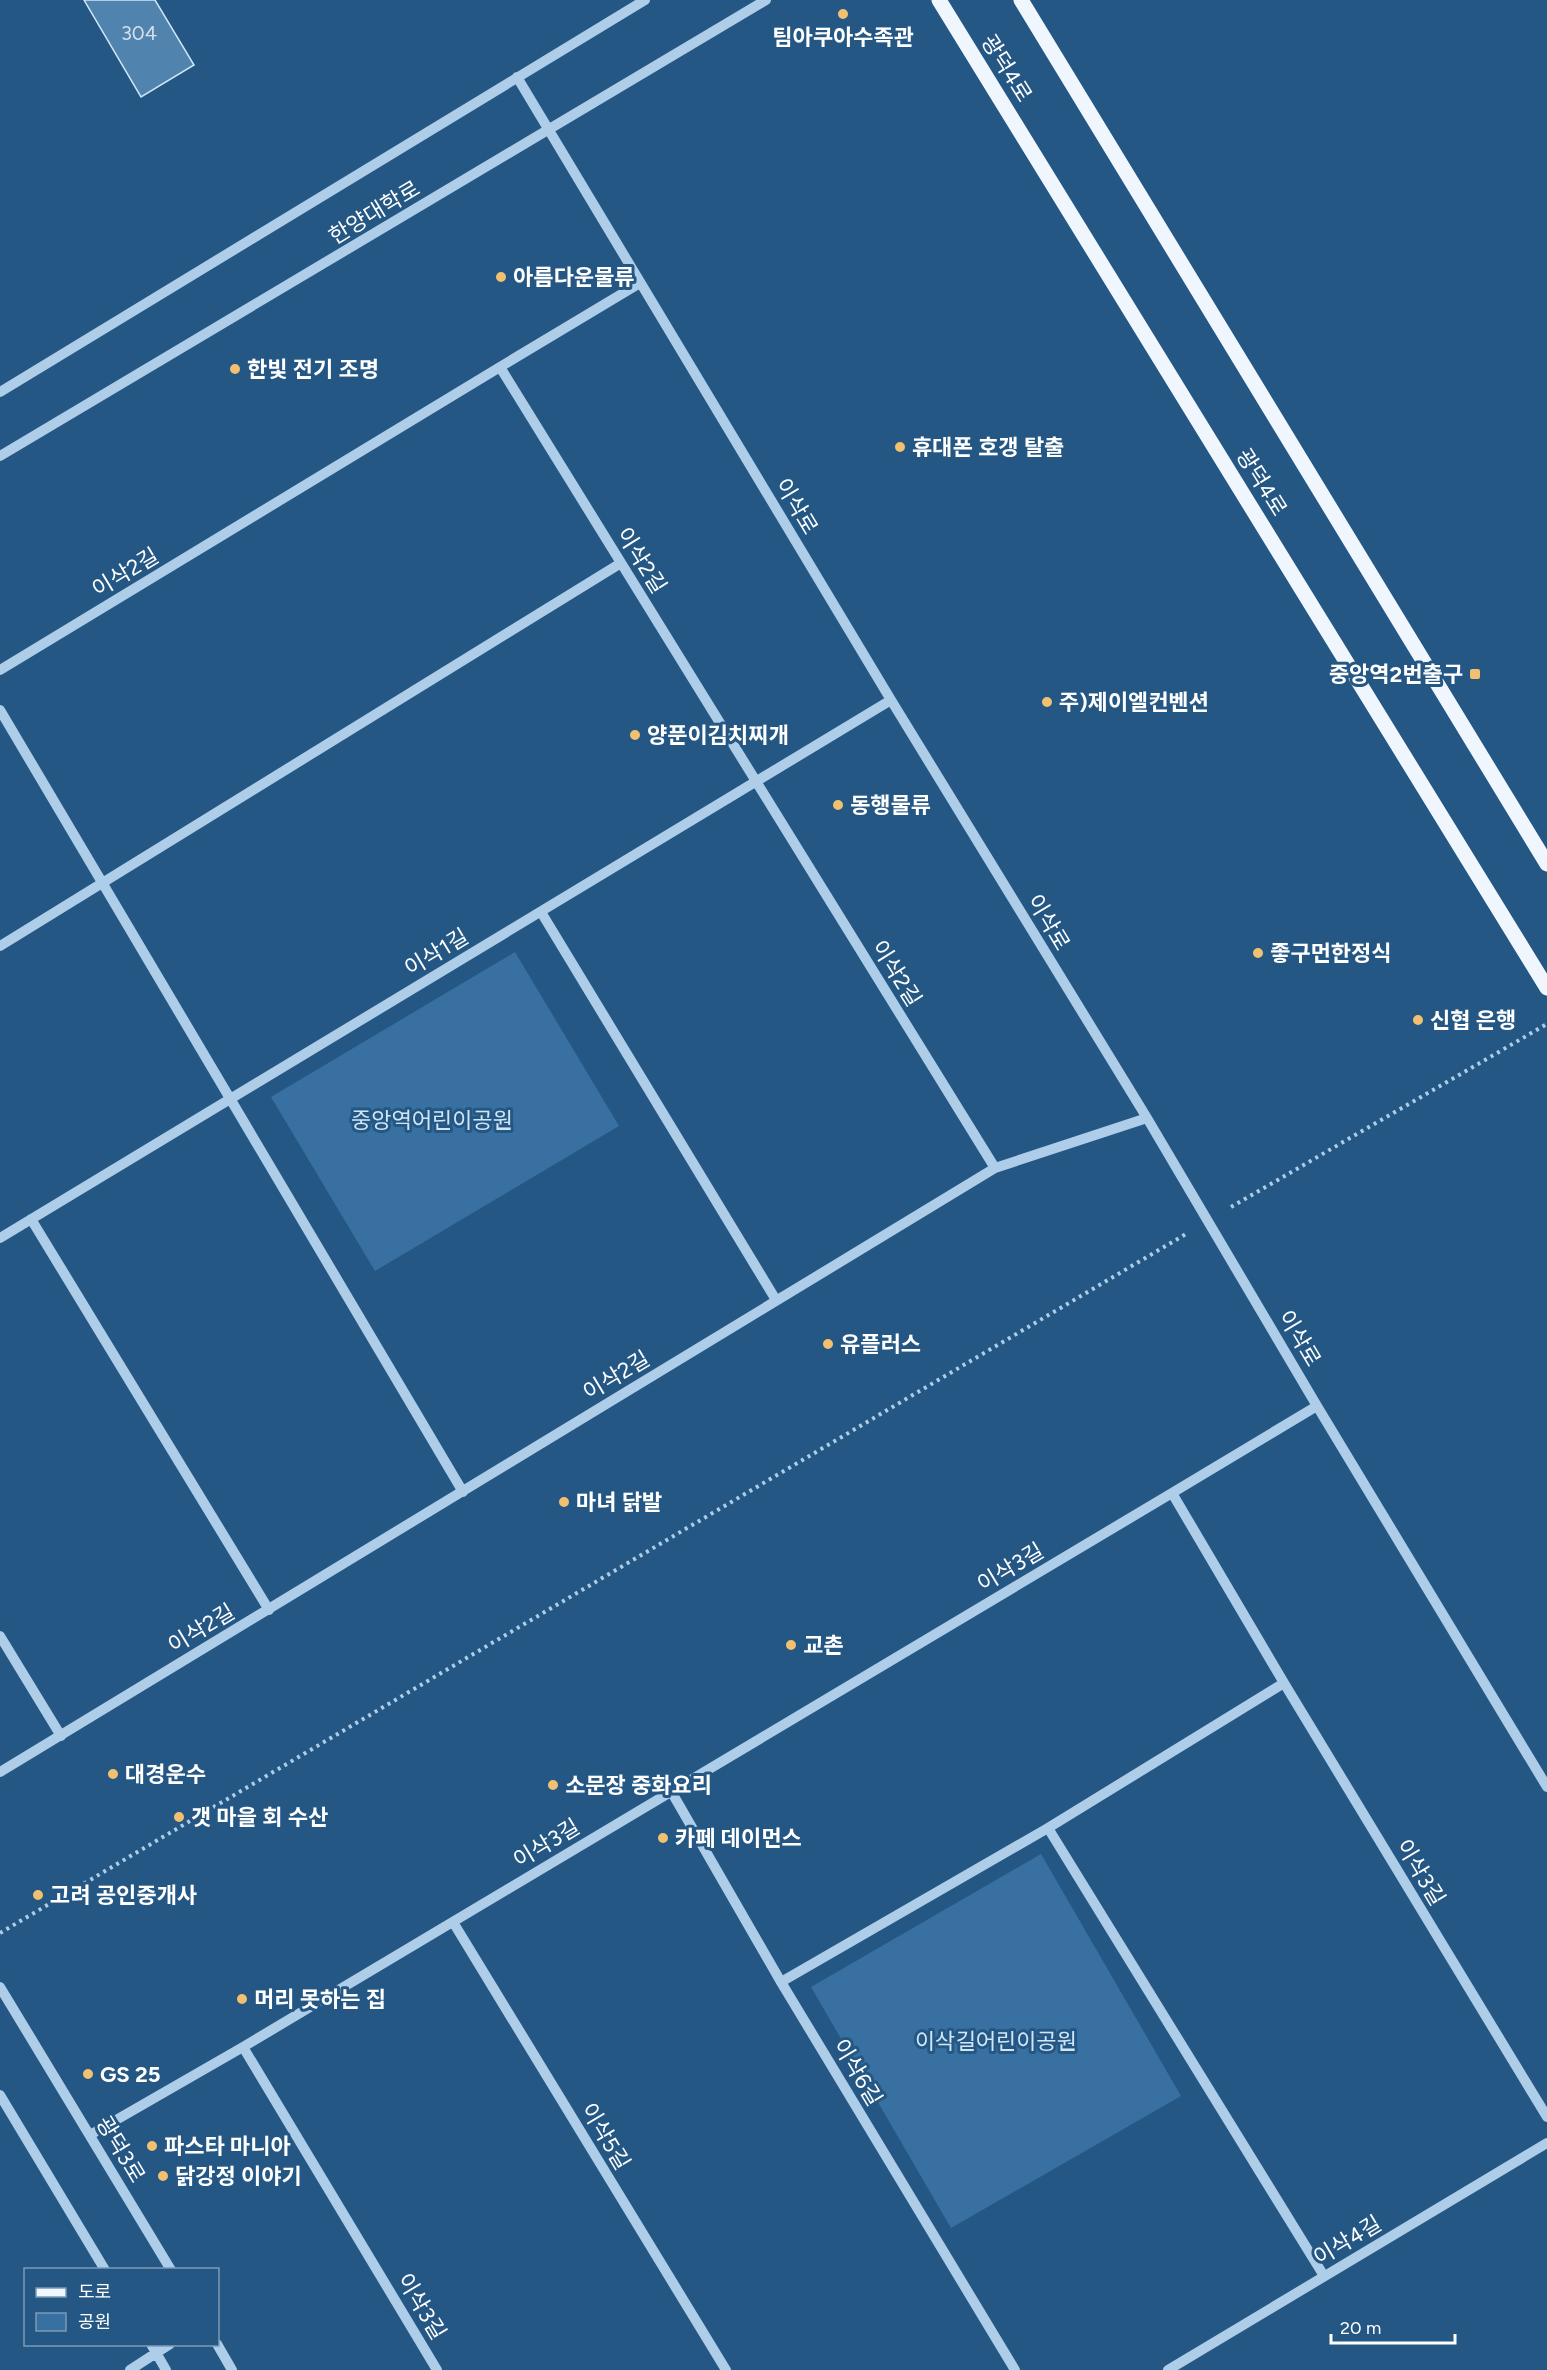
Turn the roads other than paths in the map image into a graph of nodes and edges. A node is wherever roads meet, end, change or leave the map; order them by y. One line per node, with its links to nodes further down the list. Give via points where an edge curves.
1 (645, 0): 5 (street, 한양대학로)
2 (766, 0): 6 (street, 한양대학로)
3 (939, 0): 20 (main road, 광덕4로)
4 (1021, 0): 16 (main road, 광덕4로)
5 (517, 77): 6 (street, 이삭로); 9 (street, 한양대학로)
6 (548, 132): 7 (street, 이삭로); 10 (street, 한양대학로)
7 (640, 283): 8 (street); 13 (street, 이삭로)
8 (500, 367): 11 (street, 이삭2길); 12 (street, 이삭2길)
9 (0, 392)
10 (0, 456)
11 (621, 563): 15 (street, 이삭2길); 17 (street)
12 (0, 670)
13 (891, 700): 15 (street, 이삭1길); 22 (street, 이삭로)
14 (0, 710): 17 (street)
15 (756, 782): 18 (street, 이삭1길); 23 (street, 이삭2길)
16 (1547, 864)
17 (102, 884): 19 (street); 21 (street)
18 (541, 912): 21 (street, 이삭1길); 26 (street)
19 (0, 946)
20 (1547, 988)
21 (230, 1097): 24 (street, 이삭1길); 28 (street)
22 (1147, 1118): 23 (street); 27 (street, 이삭로)
23 (995, 1168): 26 (street, 이삭2길)
24 (31, 1219): 25 (street, 이삭1길); 30 (street)
25 (0, 1238)
26 (776, 1300): 28 (street, 이삭2길)
27 (1317, 1406): 29 (street); 35 (street, 이삭로)
28 (463, 1492): 30 (street, 이삭2길)
29 (1172, 1493): 32 (street, 이삭3길); 36 (street, 이삭3길)
30 (269, 1610): 33 (street, 이삭2길)
31 (0, 1636): 33 (street)
32 (1284, 1683): 37 (street); 43 (street, 이삭3길)
33 (62, 1736): 34 (street, 이삭2길)
34 (0, 1772)
35 (1547, 1787)
36 (672, 1791): 38 (street, 이삭3길); 39 (street, 이삭6길)
37 (1048, 1828): 39 (street); 48 (street)
38 (453, 1922): 41 (street, 이삭3길); 55 (street, 이삭5길)
39 (781, 1982): 56 (street, 이삭6길)
40 (0, 1987): 44 (street, 광덕3로)
41 (243, 2047): 44 (street, 이삭3길); 54 (street, 이삭3길)
42 (0, 2096): 46 (street)
43 (1547, 2118)
44 (90, 2135): 47 (street, 광덕3로)
45 (1547, 2143): 48 (street, 이삭4길)
46 (104, 2268)
47 (170, 2268)
48 (1324, 2276): 57 (street, 이삭4길)
49 (218, 2346): 53 (street)
50 (153, 2349): 51 (street); 52 (street)
51 (130, 2370)
52 (166, 2370)
53 (232, 2370)
54 (437, 2370)
55 (726, 2370)
56 (1016, 2370)
57 (1168, 2370)

